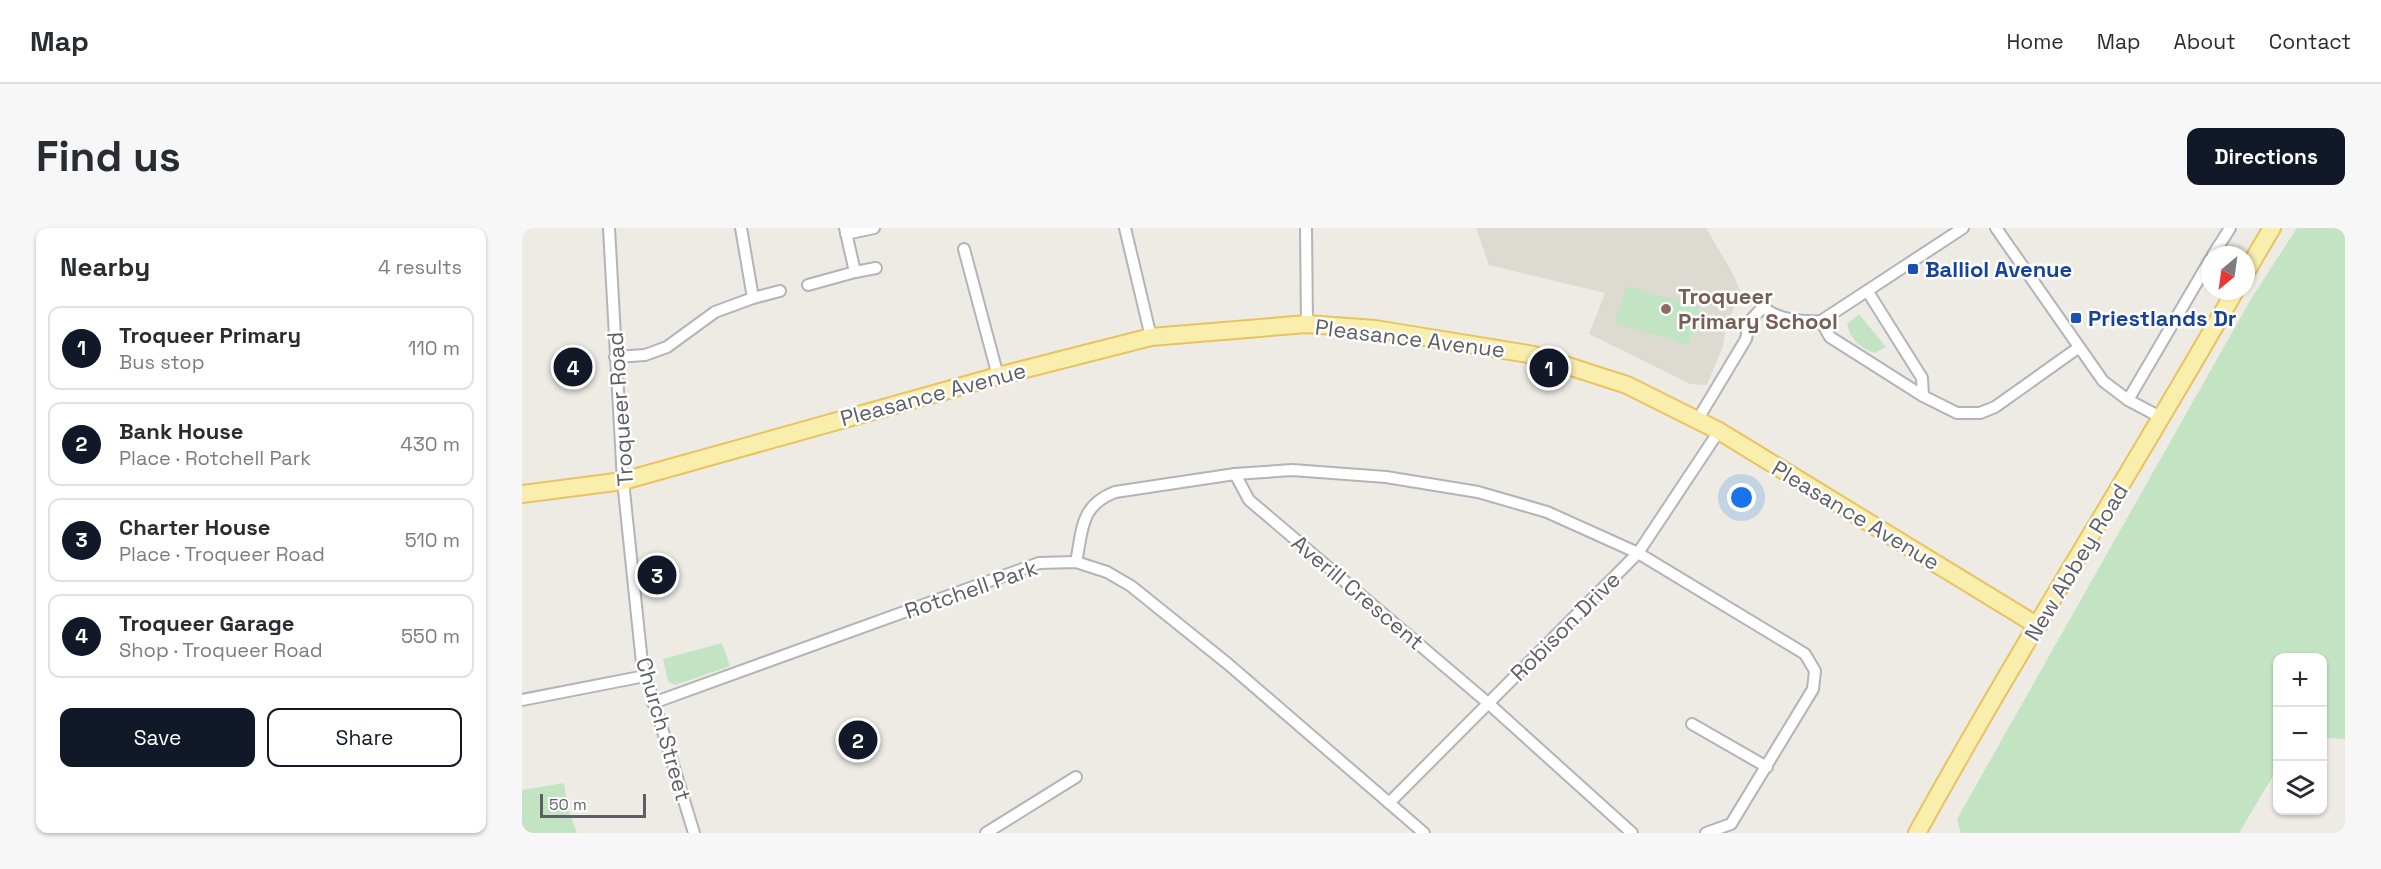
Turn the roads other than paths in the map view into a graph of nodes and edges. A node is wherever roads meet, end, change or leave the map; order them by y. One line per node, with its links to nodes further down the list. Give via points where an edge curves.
1 (609, 228): 26 (street, Troqueer Road)
2 (741, 228): 20 (street)
3 (874, 228): 10 (street)
4 (1125, 228): 24 (street)
5 (1306, 228): 23 (street)
6 (1963, 228): 19 (street)
7 (1996, 228): 25 (street)
8 (2230, 228): 11 (street)
9 (2272, 228): 13 (main road)
10 (846, 231): 15 (street)
11 (2219, 246)
12 (964, 249): 27 (street)
13 (2255, 257)
14 (876, 268): 15 (street)
15 (855, 272): 17 (street)
16 (2201, 275): 29 (street)
17 (808, 285)
18 (780, 291): 20 (street)
19 (1868, 292): 22 (street); 28 (street, via 1922,378)
20 (753, 298): 26 (street, via 715,312 667,347 645,355)
21 (2230, 300): 31 (main road, New Abbey Road)
22 (1821, 321): 28 (street, via 1830,337); 30 (street, via 1804,322 1763,307 1749,322 1746,339)
23 (1308, 324): 24 (main road, Pleasance Avenue); 30 (main road, Pleasance Avenue, via 1440,338 1534,355 1627,385)
24 (1151, 338): 27 (main road, Pleasance Avenue)
25 (2078, 348): 28 (street, via 1995,407 1980,413 1957,413); 29 (street, via 2103,381)
26 (615, 357): 34 (street, Troqueer Road)
27 (998, 376): 34 (main road, Pleasance Avenue)
28 (1923, 396)
29 (2128, 400): 31 (street)
30 (1698, 418): 32 (main road, Pleasance Avenue)
31 (2162, 418): 39 (main road, New Abbey Road)
32 (1719, 431): 36 (street, Robison Drive); 39 (main road, Pleasance Avenue)
33 (1235, 474): 36 (street, via 1292,470 1374,476 1478,492 1547,512); 37 (street, via 1098,498 1087,512); 43 (street, Averill Crescent, via 1249,500)
34 (623, 481): 35 (main road, Pleasance Avenue); 38 (street, Troqueer Road)
35 (522, 494)
36 (1638, 554): 43 (street, Robison Drive); 45 (street, via 1805,654 1815,671 1814,689)
37 (1076, 562): 42 (street, Rotchell Park, via 1039,563); 47 (street, Rotchell Park, via 1107,572 1131,586)
38 (633, 589): 40 (street, Church Street)
39 (2038, 626): 53 (main road, New Abbey Road)
40 (645, 676): 41 (street); 42 (street, Church Street)
41 (522, 700)
42 (653, 702): 48 (street, Church Street)
43 (1488, 703): 47 (street, Robison Drive); 51 (street, Averill Crescent)
44 (1692, 724): 45 (street)
45 (1767, 767): 52 (street, via 1731,824)
46 (1076, 777): 49 (street)
47 (1389, 803): 50 (street, Rotchell Park)
48 (694, 833)
49 (986, 833)
50 (1424, 833)
51 (1632, 833)
52 (1706, 833)
53 (1917, 833)

